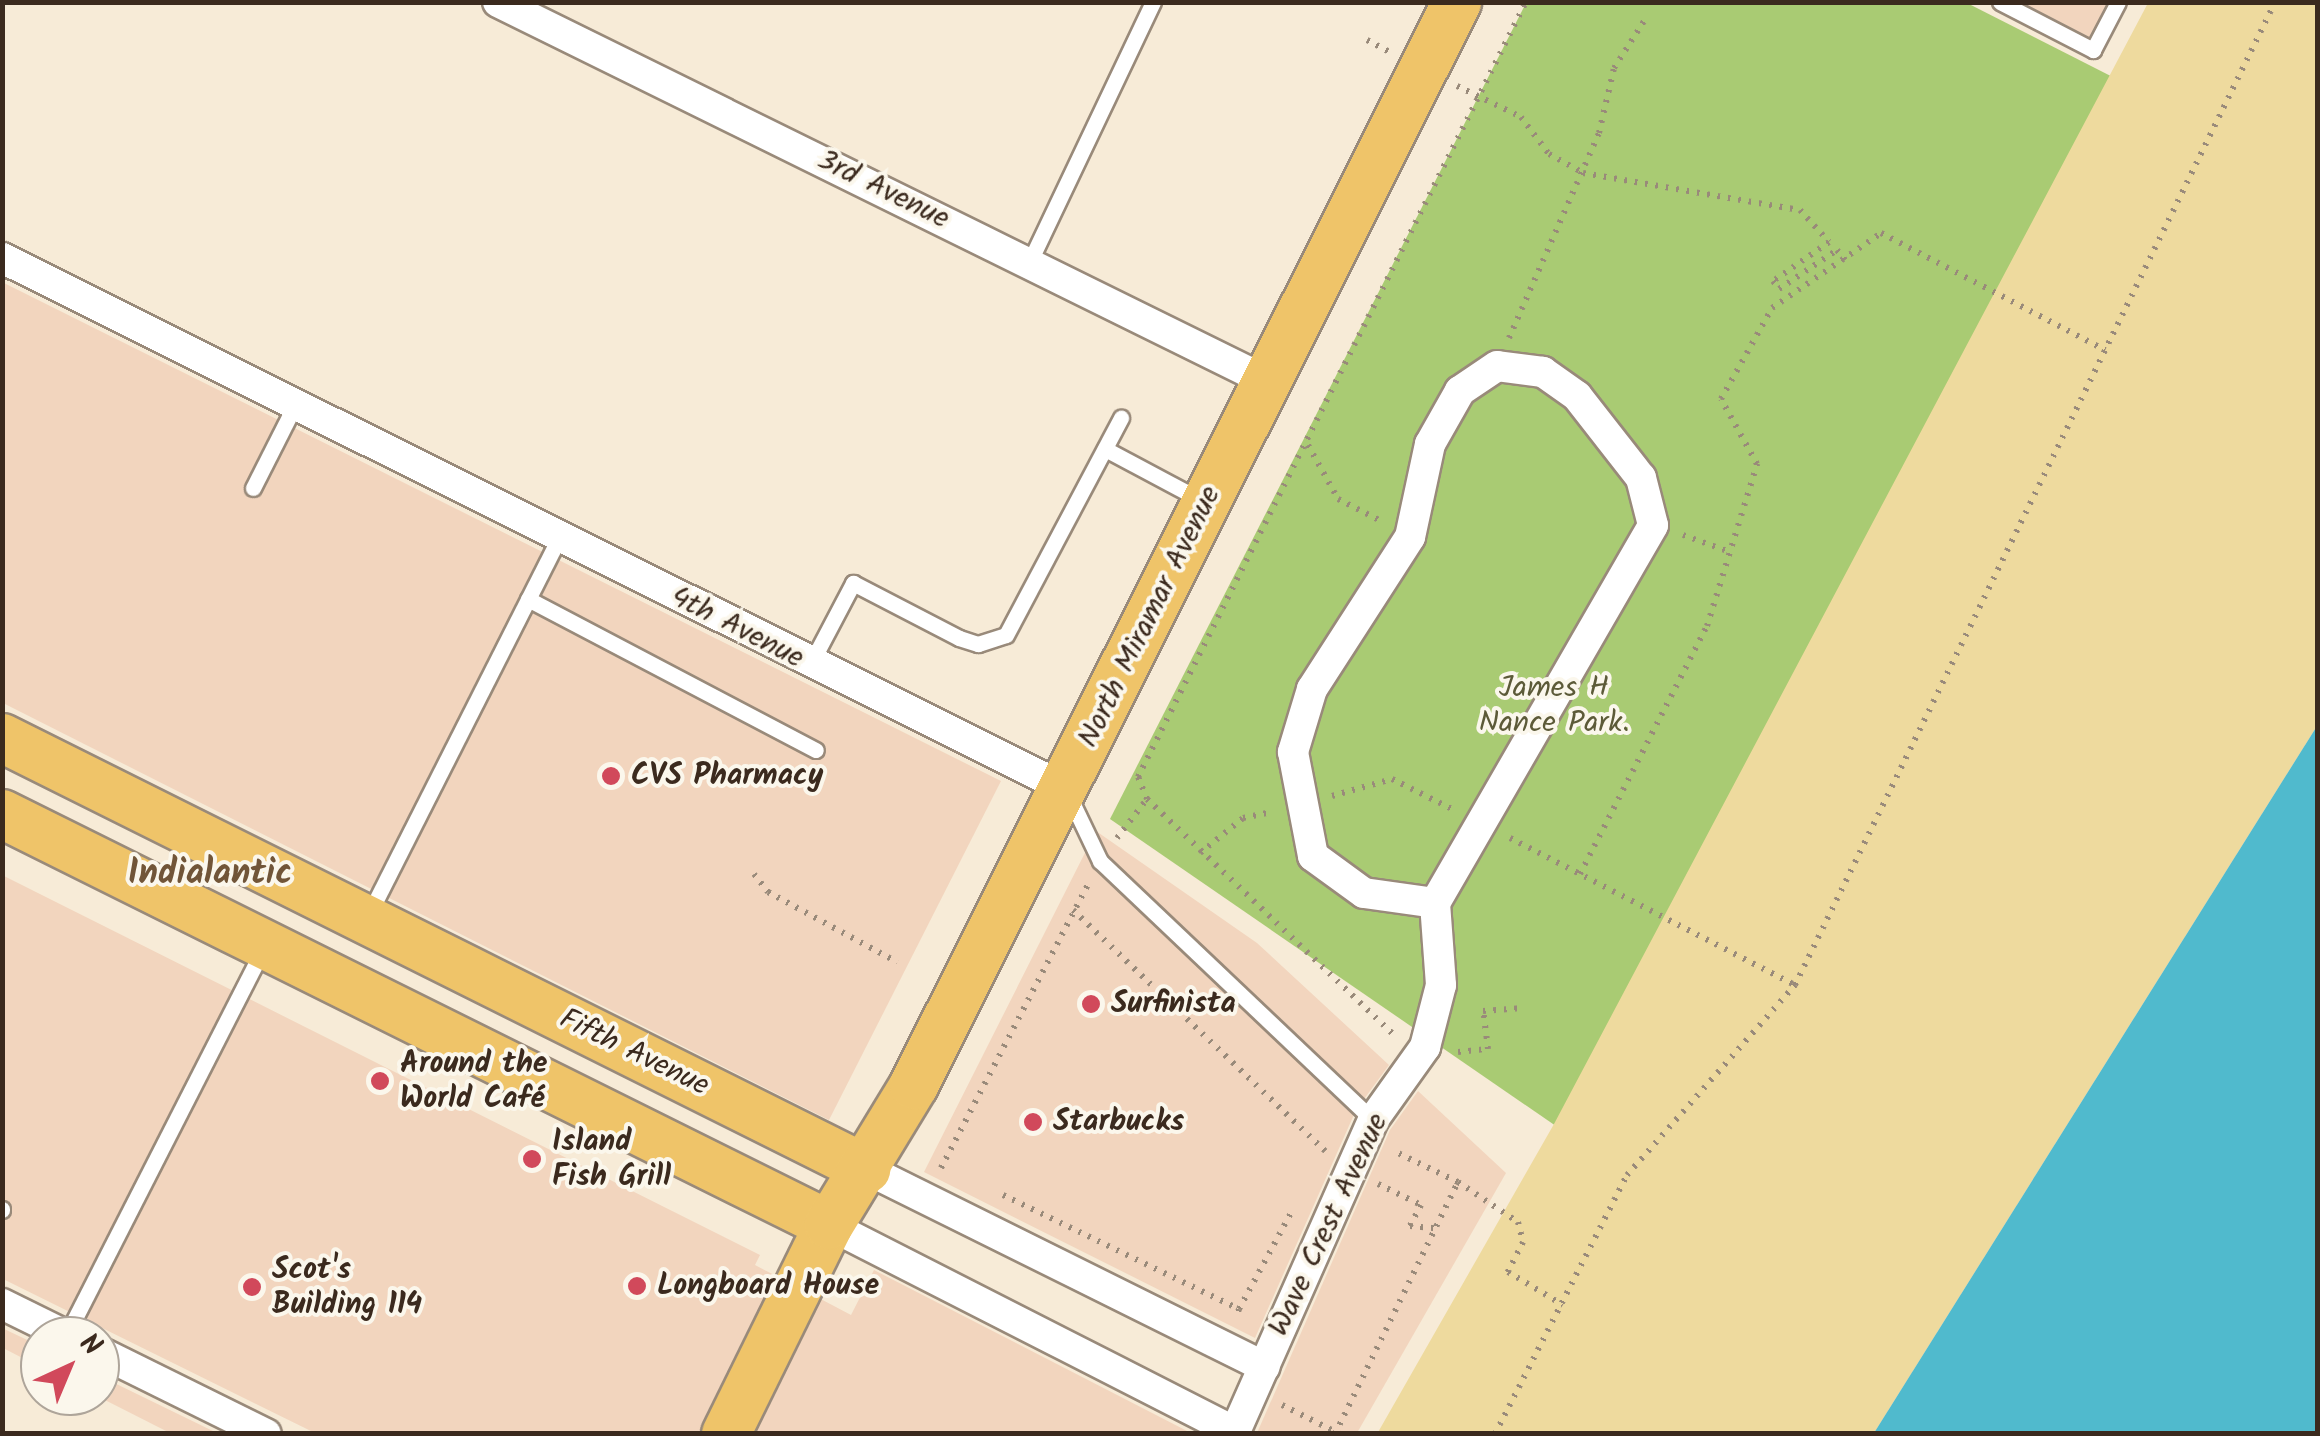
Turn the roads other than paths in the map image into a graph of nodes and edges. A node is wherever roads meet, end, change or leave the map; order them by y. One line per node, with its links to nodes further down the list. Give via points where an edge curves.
1 (498, 2): 7 (street, 3rd Avenue)
2 (1153, 2): 7 (lane)
3 (1457, 2): 8 (main road, North Miramar Avenue)
4 (2000, 2): 5 (lane, via 2093,50)
5 (2118, 2)
6 (2, 258): 9 (street, 4th Avenue)
7 (1030, 261): 8 (street, 3rd Avenue)
8 (1267, 381): 13 (main road, North Miramar Avenue)
9 (295, 405): 12 (lane); 14 (street, 4th Avenue)
10 (1121, 418): 11 (lane)
11 (1105, 449): 13 (lane); 16 (lane, via 1006,635 978,644 958,638 853,583)
12 (253, 488)
13 (1206, 503): 19 (main road, North Miramar Avenue)
14 (559, 538): 15 (lane); 16 (street, 4th Avenue)
15 (528, 599): 18 (lane); 22 (lane)
16 (810, 664): 19 (street, 4th Avenue)
17 (2, 738): 22 (main road, Fifth Avenue)
18 (816, 750)
19 (1065, 788): 24 (lane, via 1100,861); 25 (main road, North Miramar Avenue)
20 (2, 814): 23 (main road)
21 (1435, 903): 21 (street, via 1653,525 1641,478 1576,396 1544,372 1496,366 1460,391 1430,444 1410,536 1312,689 1293,752 1312,856 1364,893); 24 (street, Wave Crest Avenue, via 1441,986 1425,1047)
22 (366, 920): 25 (main road, Fifth Avenue)
23 (265, 946): 26 (main road); 29 (lane)
24 (1369, 1129): 31 (street, Wave Crest Avenue)
25 (866, 1169): 26 (main road, North Miramar Avenue); 31 (street, Fifth Avenue)
26 (829, 1225): 32 (street); 34 (main road, North Miramar Avenue)
27 (2, 1304): 28 (street)
28 (26, 1316)
29 (77, 1316)
30 (120, 1362): 33 (street)
31 (1259, 1379): 32 (street, Wave Crest Avenue)
32 (1235, 1433)
33 (266, 1434)
34 (726, 1434)

